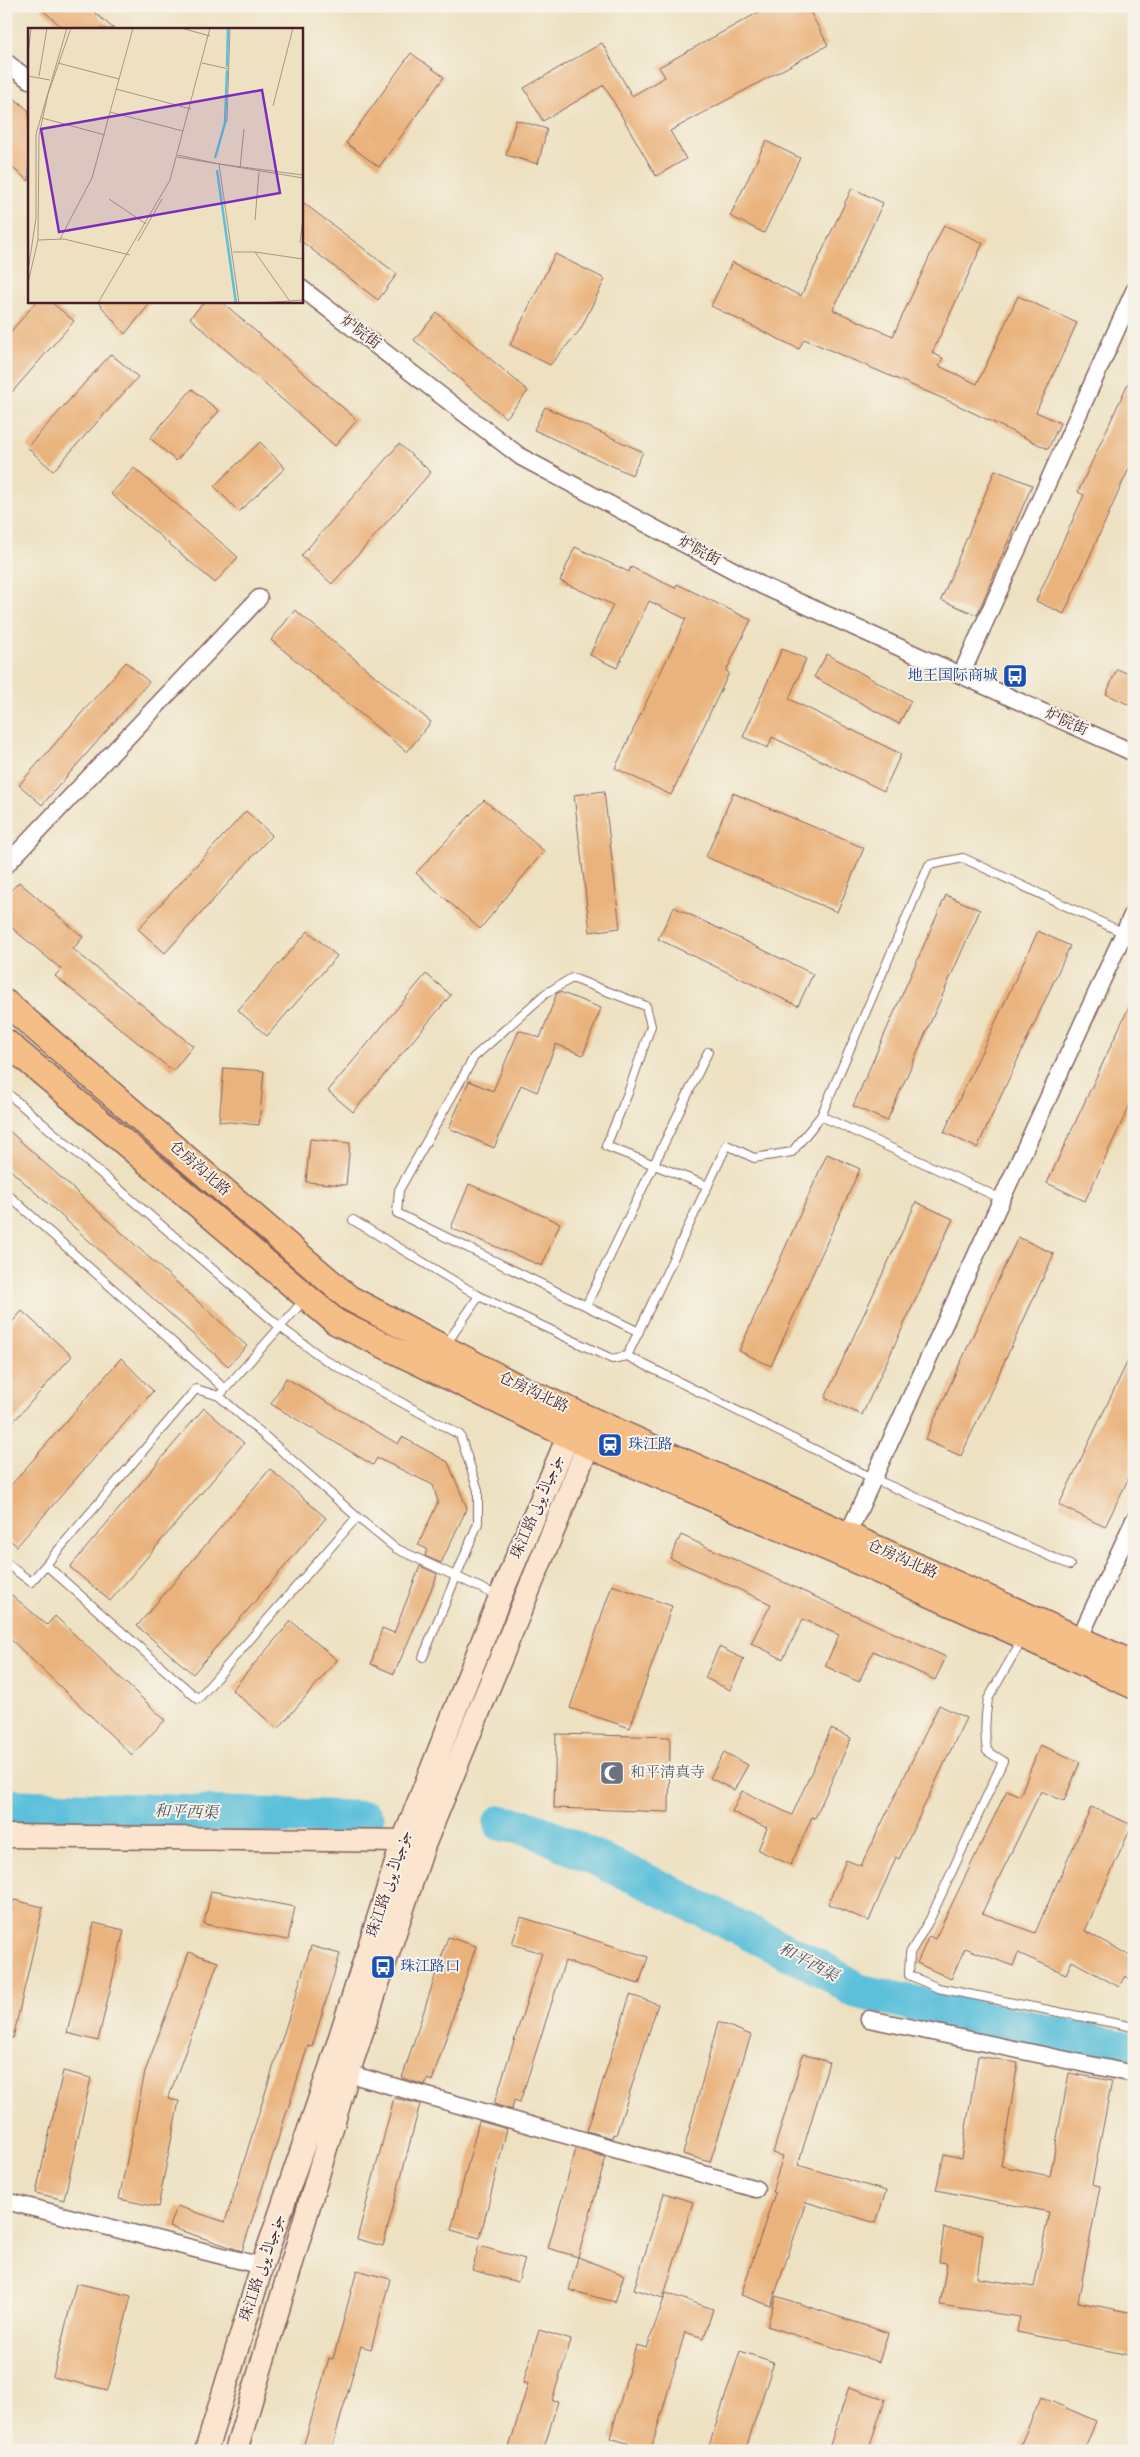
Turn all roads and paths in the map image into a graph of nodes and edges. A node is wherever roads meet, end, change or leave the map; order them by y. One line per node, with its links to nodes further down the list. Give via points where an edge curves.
1 (6, 62): 2 (street)
2 (28, 79)
3 (302, 289): 6 (street, 炉院街, via 521,457 764,586)
4 (1134, 291): 6 (street)
5 (260, 598): 8 (street)
6 (961, 675): 7 (street, 炉院街)
7 (1134, 753)
8 (6, 866)
9 (1134, 911): 10 (street)
10 (1124, 933): 15 (lane, via 963,858 929,865); 19 (street)
11 (6, 1003): 26 (main road, 仓房沟北路, via 350,1298)
12 (6, 1042): 22 (main road, 仓房沟北路)
13 (708, 1052): 16 (lane)
14 (6, 1092): 24 (lane)
15 (822, 1116): 17 (lane, via 792,1152 754,1158 727,1145); 19 (lane)
16 (654, 1164): 17 (lane); 23 (lane); 23 (lane, via 606,1146 651,1026 646,1006 572,978 545,994 474,1057 399,1190 397,1213)
17 (708, 1186): 25 (lane)
18 (6, 1193): 28 (lane)
19 (1002, 1199): 30 (street)
20 (353, 1220): 21 (lane)
21 (479, 1296): 26 (lane); 27 (lane, via 612,1359)
22 (306, 1297): 24 (lane); 29 (main road, 仓房沟北路, via 336,1322)
23 (586, 1306): 25 (lane)
24 (280, 1327): 28 (lane); 37 (lane, via 328,1361 460,1435 478,1490 478,1524)
25 (639, 1332): 27 (lane)
26 (444, 1348): 29 (main road, 仓房沟北路, via 516,1386)
27 (627, 1356): 30 (lane)
28 (222, 1393): 31 (lane); 35 (lane, via 196,1389)
29 (583, 1430): 33 (main road, 仓房沟北路); 38 (street, 珠江路 جۇجياڭ يولى); 39 (main road, 仓房沟北路, via 830,1549); 45 (street, 珠江路 جۇجياڭ يولى)
30 (872, 1478): 33 (street); 36 (lane)
31 (357, 1517): 35 (lane, via 198,1699); 37 (lane, via 395,1548)
32 (1134, 1520): 40 (street)
33 (847, 1536): 40 (main road, 仓房沟北路)
34 (6, 1563): 35 (lane, via 31,1582)
35 (46, 1564)
36 (1070, 1565)
37 (455, 1576): 38 (lane); 41 (lane)
38 (500, 1597): 45 (street, 珠江路 جۇجياڭ يولى)
39 (1024, 1636): 40 (main road, 仓房沟北路); 47 (lane, via 988,1699 986,1709 984,1735 987,1751 1003,1762 930,1919 910,1953 909,1975 938,1988)
40 (1074, 1648): 42 (main road, 仓房沟北路); 43 (main road, 仓房沟北路)
41 (423, 1657)
42 (1134, 1664)
43 (1134, 1686)
44 (6, 1836): 45 (street)
45 (413, 1843): 48 (street, 珠江路 جۇجياڭ يولى)
46 (868, 2019): 49 (street)
47 (1134, 2027)
48 (339, 2071): 50 (street); 52 (street, 珠江路 جۇجياڭ يولى); 54 (street, 珠江路 جۇجياڭ يولى)
49 (1134, 2074)
50 (756, 2189)
51 (6, 2201): 52 (street)
52 (262, 2266): 53 (street, 珠江路 جۇجياڭ يولى)
53 (206, 2451)
54 (236, 2451)

